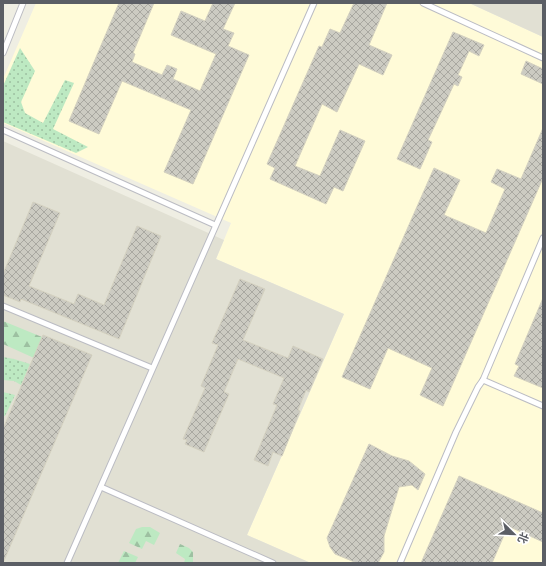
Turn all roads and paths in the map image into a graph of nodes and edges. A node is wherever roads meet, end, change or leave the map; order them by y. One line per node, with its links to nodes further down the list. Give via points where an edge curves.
1 (23, 3): 4 (lane)
2 (314, 3): 7 (lane)
3 (423, 3): 5 (lane)
4 (3, 53)
5 (543, 58)
6 (3, 130): 7 (lane)
7 (216, 225): 10 (lane)
8 (543, 238): 11 (lane)
9 (3, 306): 10 (lane)
10 (152, 368): 13 (lane)
11 (483, 380): 12 (lane); 17 (lane, via 456,432)
12 (543, 406)
13 (101, 487): 14 (lane); 15 (lane)
14 (260, 561): 16 (lane)
15 (67, 563)
16 (273, 563)
17 (400, 563)

